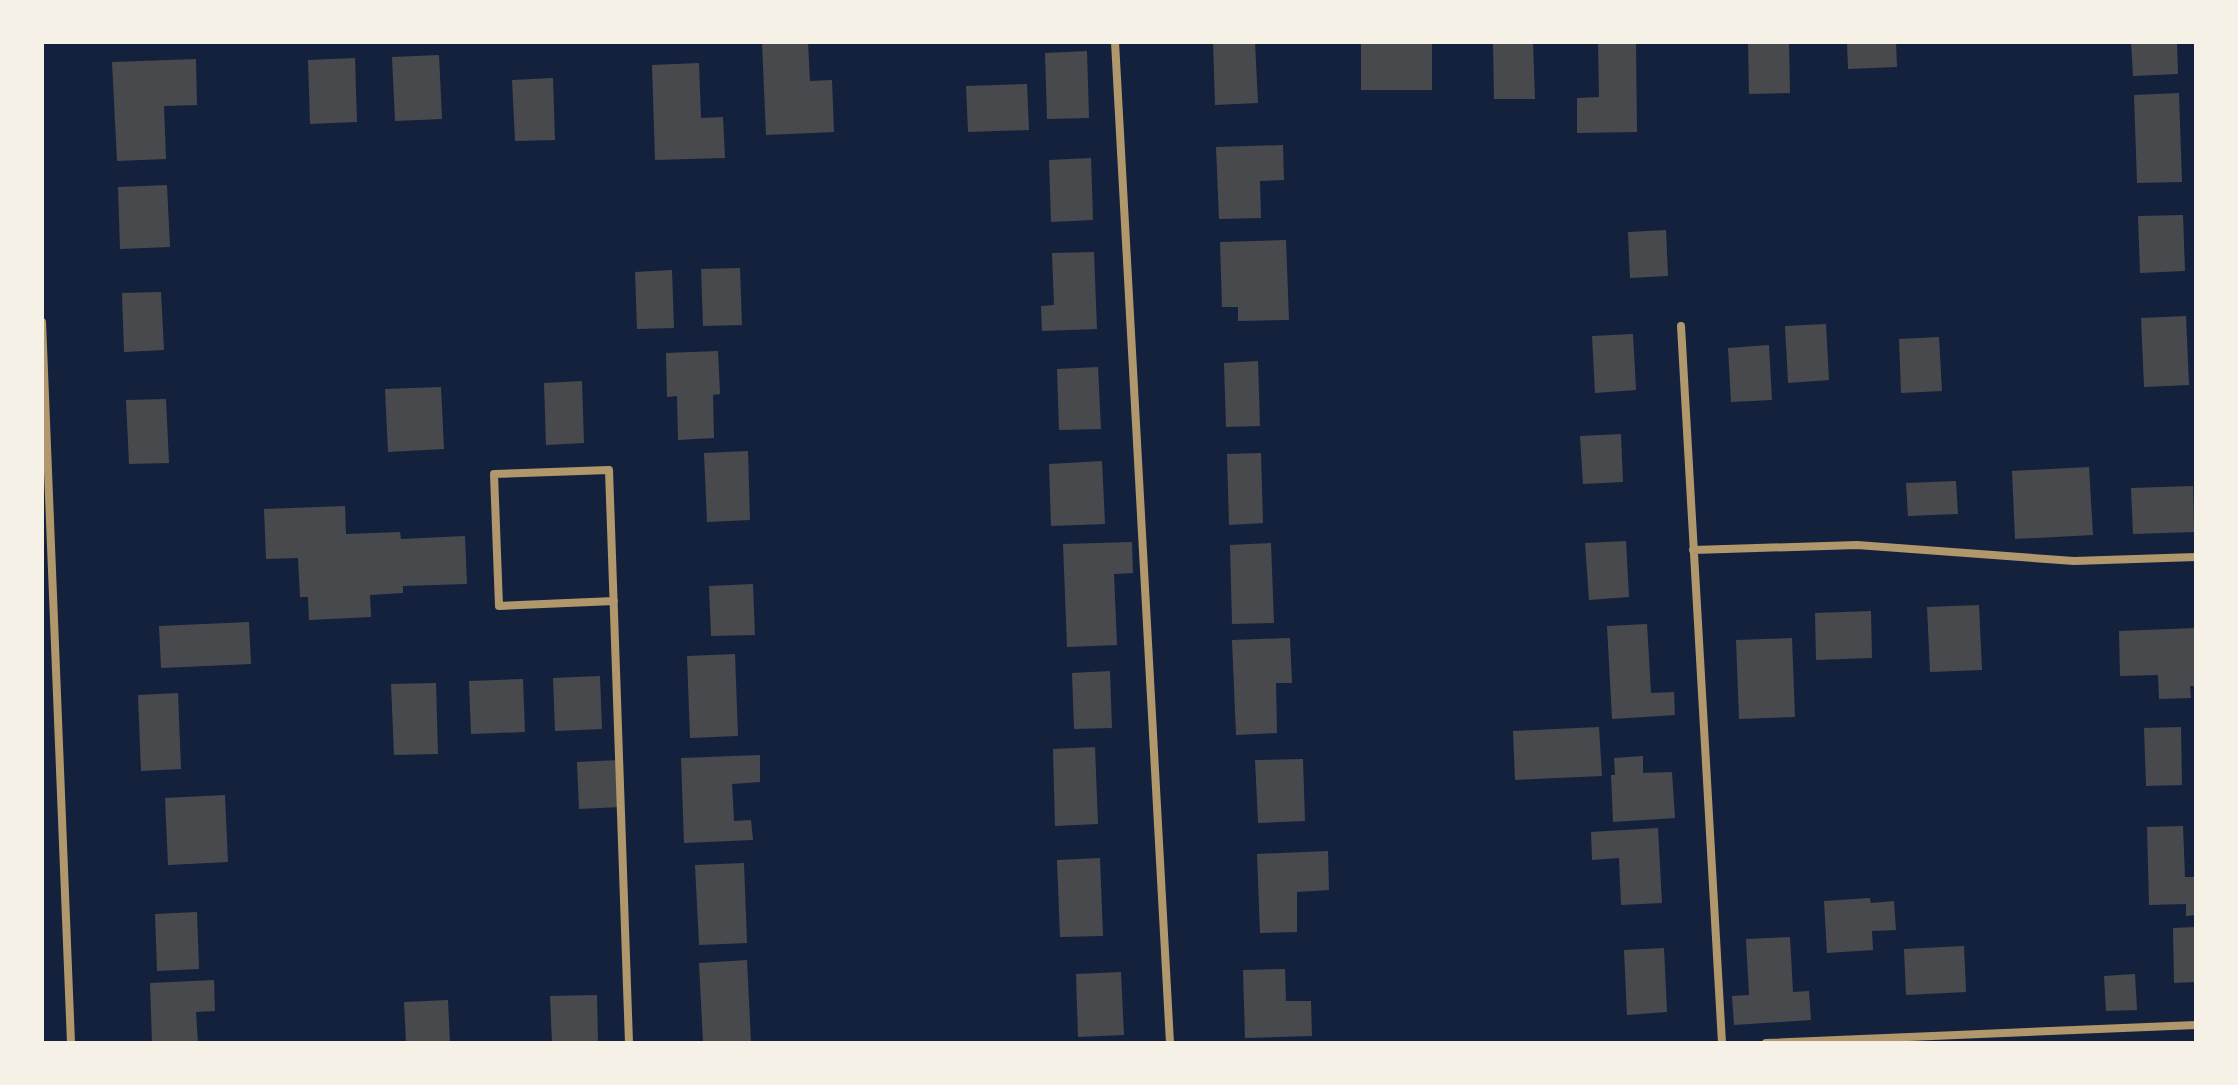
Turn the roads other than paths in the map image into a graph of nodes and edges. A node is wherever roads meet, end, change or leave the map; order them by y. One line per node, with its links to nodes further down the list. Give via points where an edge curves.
1 (1115, 42): 10 (street)
2 (42, 322): 8 (street)
3 (1681, 326): 4 (street)
4 (1693, 550): 5 (street, via 1857,545 2074,561); 11 (street)
5 (2196, 557)
6 (614, 601): 6 (street, via 609,470 494,474 499,606); 9 (street)
7 (2196, 1025): 12 (street)
8 (71, 1043)
9 (629, 1043)
10 (1170, 1043)
11 (1722, 1043)
12 (1766, 1043)

